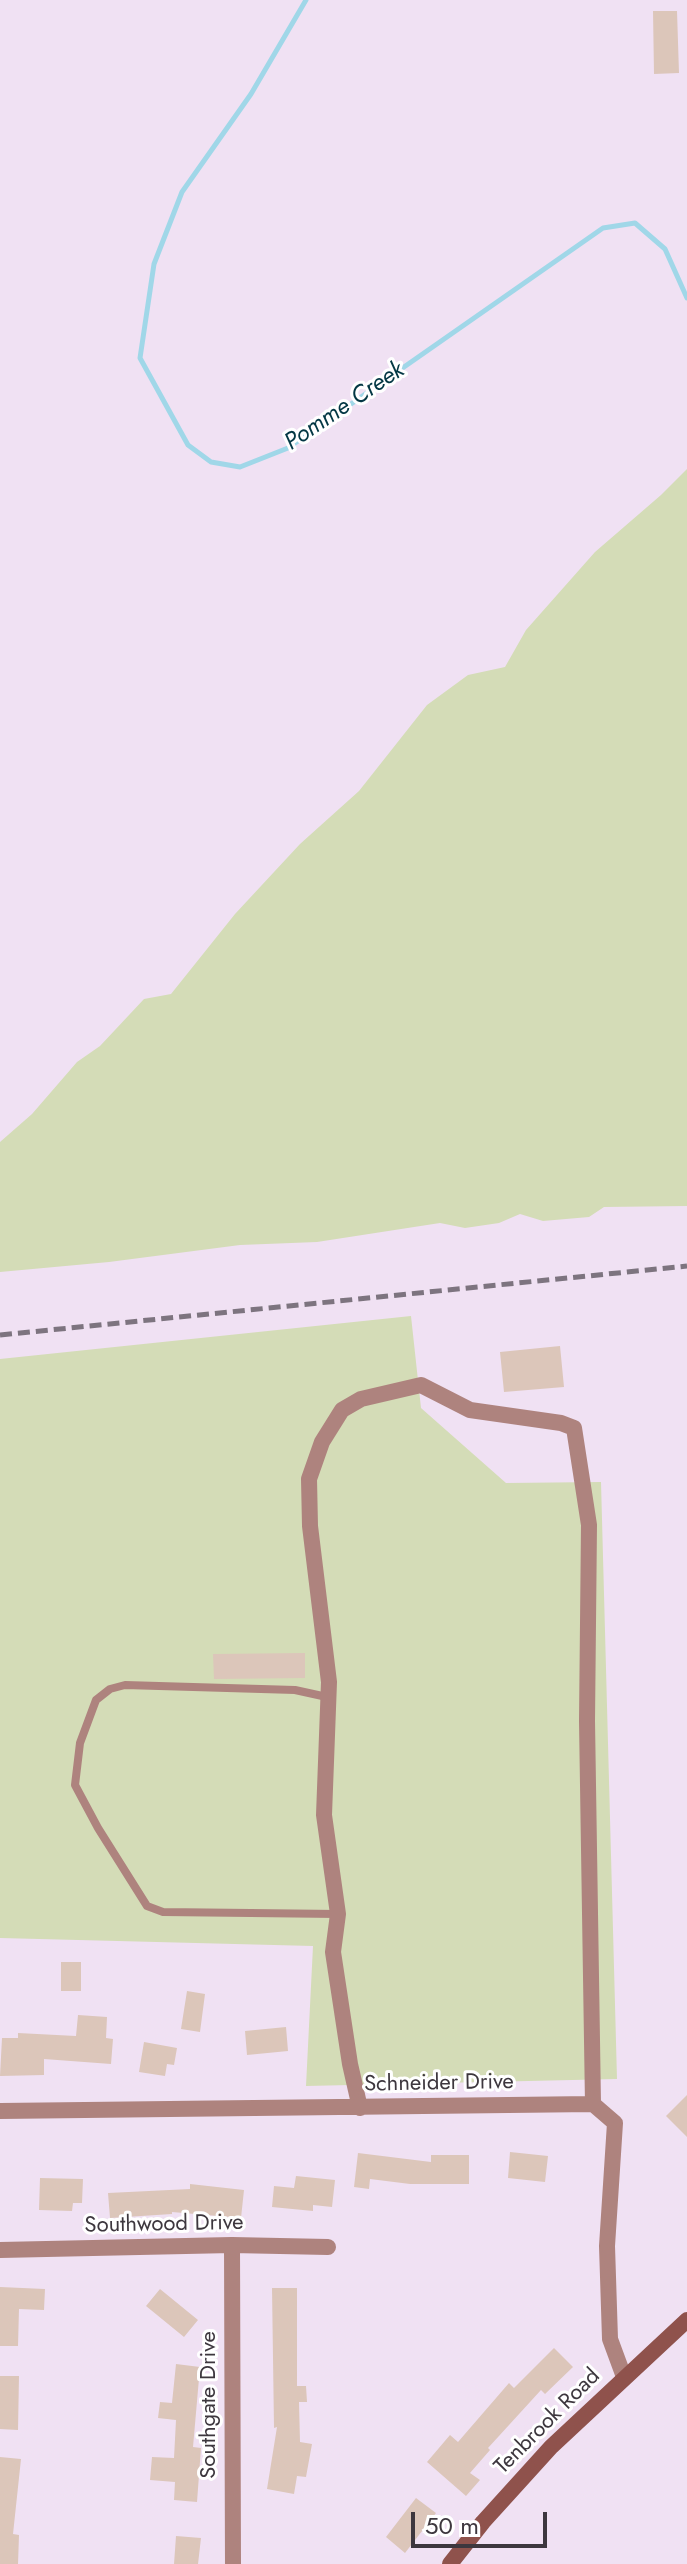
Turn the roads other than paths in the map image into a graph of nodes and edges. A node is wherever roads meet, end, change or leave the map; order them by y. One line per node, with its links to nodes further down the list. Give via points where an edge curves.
1 (327, 1697): 2 (street, via 324,1815); 2 (lane, via 279,1689 110,1689 96,1700 85,1729 75,1785 147,1906 163,1912); 3 (street, via 309,1479 322,1442 342,1410 361,1399 421,1385 470,1410 574,1428 589,1525)
2 (338, 1914): 4 (street, via 333,1952)
3 (593, 2104): 4 (street, Schneider Drive); 10 (street, via 615,2123 607,2246 610,2339)
4 (360, 2108): 5 (street, Schneider Drive)
5 (0, 2111)
6 (232, 2245): 7 (street, Southwood Drive); 8 (street, Southwood Drive); 11 (street, Southgate Drive)
7 (328, 2247)
8 (0, 2250)
9 (687, 2320): 10 (street, Tenbrook Road)
10 (624, 2377): 12 (street, Tenbrook Road, via 516,2484)
11 (233, 2564)
12 (450, 2564)

